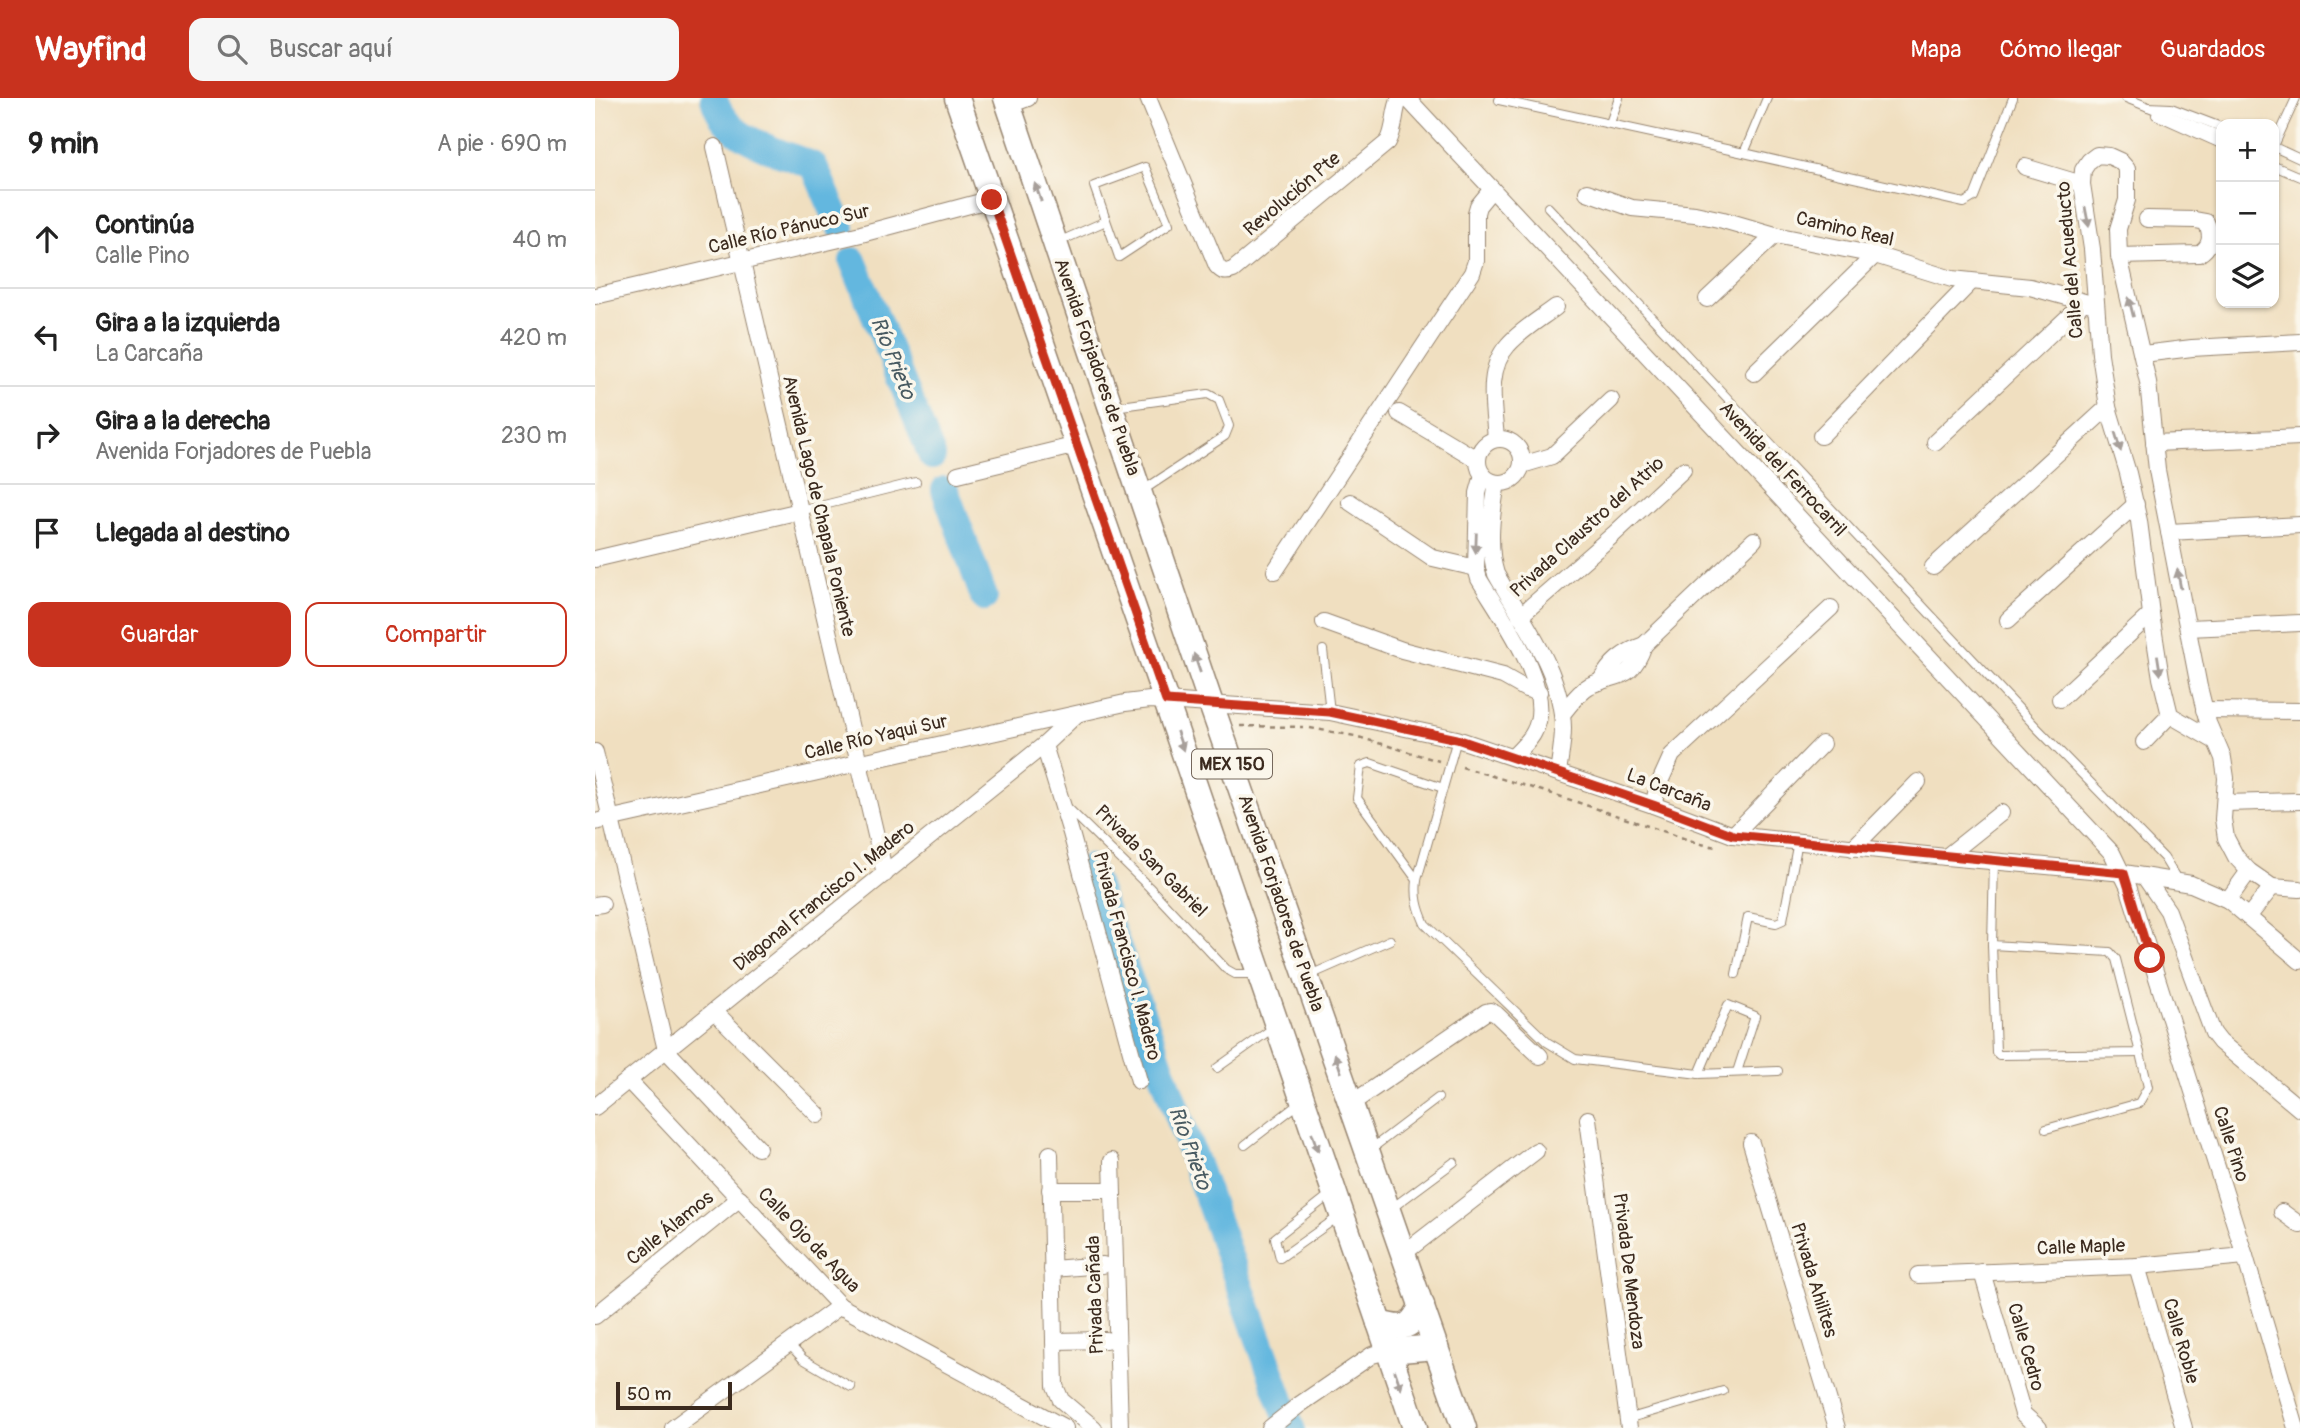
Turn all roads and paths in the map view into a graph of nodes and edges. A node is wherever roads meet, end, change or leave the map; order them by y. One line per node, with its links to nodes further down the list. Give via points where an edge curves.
1 (957, 98): 28 (main road, MEX 150)
2 (1148, 98): 3 (street, Revolución Pte, via 1222,271 1233,270 1388,142)
3 (1400, 98)
4 (1408, 98): 26 (street, Avenida del Ferrocarril)
5 (1619, 98): 13 (lane)
6 (1767, 98): 20 (lane)
7 (2013, 98): 20 (lane, via 1973,197 1964,203)
8 (2126, 98): 12 (lane)
9 (2297, 98): 16 (lane)
10 (1014, 100): 33 (main road, Avenida Forjadores de Puebla / MEX 150, one-way to 10)
11 (1499, 100): 13 (lane)
12 (2145, 107): 14 (lane, via 2171,108); 15 (lane); 17 (lane, via 2165,121)
13 (1610, 123): 20 (lane)
14 (2216, 125)
15 (2216, 134)
16 (2279, 136)
17 (2216, 142)
18 (715, 147): 36 (street, Avenida Lago de Chapala Poniente)
19 (2279, 149): 21 (lane)
20 (1744, 153)
21 (2300, 159)
22 (2025, 167): 25 (street)
23 (2279, 168): 24 (lane)
24 (2300, 177)
25 (2082, 184): 35 (street, Calle del Acueducto, via 2083,170 2097,155 2120,161 2127,169); 40 (street, Calle del Acueducto, one-way to 40, via 2092,248)
26 (1492, 189): 72 (street, via 1476,213 1472,274); 118 (street, Avenida del Ferrocarril, via 2112,853)
27 (1587, 192): 32 (street, Camino Real, via 1632,208 1695,214)
28 (992, 200): 36 (street, Calle Río Pánuco Sur); 54 (main road, MEX 150)
29 (1548, 207): 122 (lane, via 2164,858)
30 (2147, 219): 35 (street, via 2206,222 2211,232 2206,250 2199,254)
31 (1106, 221): 31 (lane, via 1119,257 1169,225 1145,167 1094,186); 33 (lane)
32 (1776, 235): 34 (street, Camino Real); 39 (street)
33 (1055, 243): 46 (main road, Avenida Forjadores de Puebla / MEX 150)
34 (1875, 255): 37 (street, Camino Real); 44 (street)
35 (2119, 256): 43 (street, Calle del Acueducto, one-way to 35)
36 (741, 262): 38 (street, Calle Río Pánuco Sur); 65 (street, Avenida Lago de Chapala Poniente)
37 (1971, 282): 40 (street, Camino Real, via 2030,287); 49 (street)
38 (595, 296)
39 (1707, 299)
40 (2089, 304): 47 (street, Calle del Acueducto); 52 (street)
41 (1556, 307): 51 (street, via 1509,344 1495,368)
42 (2300, 342): 43 (street)
43 (2143, 354): 53 (street, Calle del Acueducto)
44 (1754, 373)
45 (1611, 400): 55 (street, via 1552,456)
46 (1111, 407): 62 (main road, Avenida Forjadores de Puebla / MEX 150); 62 (lane, via 1208,394 1219,400 1229,426 1225,436)
47 (2108, 407): 59 (street, Calle del Acueducto, one-way to 59); 70 (street)
48 (1399, 413): 58 (street)
49 (1821, 436)
50 (2300, 437): 53 (street)
51 (1496, 439): 55 (street, via 1516,446); 58 (street, via 1484,446)
52 (1935, 442)
53 (2154, 443): 57 (street, Calle del Acueducto)
54 (1077, 445): 60 (street); 87 (main road, MEX 150)
55 (1521, 465): 58 (street, via 1510,481)
56 (1683, 470): 75 (street, Privada Claustro del Atrio)
57 (2157, 470): 59 (street); 67 (street, Calle del Acueducto)
58 (1486, 472): 71 (street, one-way to 71, via 1478,493); 75 (street, via 1493,506 1492,562)
59 (2128, 473): 64 (street, Calle del Acueducto)
60 (957, 474)
61 (916, 482): 65 (lane)
62 (1139, 492): 88 (main road, Avenida Forjadores de Puebla / MEX 150, one-way to 62)
63 (1350, 502): 71 (street, via 1433,558)
64 (2136, 505): 74 (street, Calle del Acueducto); 76 (street)
65 (800, 511): 69 (street); 102 (street, Avenida Lago de Chapala Poniente)
66 (2300, 524): 67 (street)
67 (2169, 532): 79 (street, Calle del Acueducto, one-way to 67)
68 (1754, 540): 84 (street, via 1644,645 1622,655)
69 (595, 559)
70 (1933, 567)
71 (1476, 568): 81 (street)
72 (1275, 571)
73 (1831, 608): 109 (street, via 1672,755)
74 (2151, 614): 86 (street); 94 (street, Calle del Acueducto, one-way to 94)
75 (1520, 616): 83 (street)
76 (2008, 620)
77 (1324, 622): 82 (street, via 1402,650)
78 (2300, 623): 79 (street)
79 (2188, 628): 89 (street, Calle del Acueducto)
80 (1323, 650): 91 (lane)
81 (1525, 659): 82 (street); 85 (street)
82 (1503, 676): 85 (street)
83 (1553, 678): 84 (street); 92 (street)
84 (1593, 685): 92 (street)
85 (1539, 692): 101 (street, via 1540,714 1534,734)
86 (2060, 699)
87 (1166, 701): 88 (street, La Carcaña); 93 (street, Calle Río Yaqui Sur, via 1125,703); 130 (main road, MEX 150, one-way to 130)
88 (1211, 704): 91 (street, La Carcaña); 132 (main road, Avenida Forjadores de Puebla / MEX 150)
89 (2204, 710): 90 (street); 96 (street, Calle del Acueducto)
90 (2300, 711)
91 (1330, 712): 95 (street, La Carcaña)
92 (1562, 714): 103 (street)
93 (1076, 715): 99 (street, Diagonal Francisco I. Madero); 102 (street, Calle Río Yaqui Sur)
94 (2171, 715): 96 (street); 97 (street)
95 (1457, 739): 101 (street, La Carcaña); 105 (lane)
96 (2215, 741): 108 (street, Calle del Acueducto, via 2227,778)
97 (2144, 742)
98 (1822, 744): 112 (street)
99 (1044, 745): 107 (street, Privada San Gabriel); 119 (street, Diagonal Francisco I. Madero)
100 (595, 752): 111 (street)
101 (1513, 757): 103 (street, La Carcaña)
102 (858, 763): 111 (street, Calle Río Yaqui Sur); 119 (street, Avenida Lago de Chapala Poniente)
103 (1558, 772): 109 (street, La Carcaña)
104 (1918, 782): 114 (street)
105 (1443, 788): 121 (lane); 121 (lane, via 1370,763 1361,765 1357,798)
106 (2300, 801): 108 (street)
107 (1063, 803): 130 (lane, Privada San Gabriel, via 1226,969 1246,976); 142 (street, Privada Francisco I. Madero)
108 (2226, 803): 117 (street, Calle del Acueducto, via 2226,838)
109 (1653, 805): 112 (street, La Carcaña)
110 (2001, 813): 115 (street)
111 (603, 820): 135 (street)
112 (1733, 835): 113 (street, La Carcaña)
113 (1798, 841): 114 (street, La Carcaña); 131 (lane, via 1783,920 1776,923 1748,917)
114 (1853, 848): 115 (street, La Carcaña)
115 (1946, 857): 116 (street, La Carcaña)
116 (1994, 861): 118 (street, La Carcaña); 128 (lane)
117 (2249, 871): 123 (street, Calle del Acueducto); 125 (street)
118 (2124, 873): 120 (street, La Carcaña); 170 (street, Calle Pino)
119 (885, 874): 133 (street, Diagonal Francisco I. Madero)
120 (2144, 876): 122 (street, La Carcaña); 149 (street, via 2168,911 2213,1034)
121 (1417, 880): 141 (lane, via 1417,908 1425,924 1547,1042 1575,1059)
122 (2171, 880): 125 (street)
123 (2272, 887): 124 (street); 126 (street)
124 (2300, 889)
125 (2228, 900): 126 (street)
126 (2248, 917): 129 (street)
127 (1390, 940): 132 (lane)
128 (1992, 945): 136 (lane, via 2110,953 2116,959); 136 (lane, via 1995,1049 1999,1055)
129 (2300, 961)
130 (1259, 974): 134 (main road, MEX 150)
131 (1737, 974)
132 (1307, 976): 147 (main road, Avenida Forjadores de Puebla / MEX 150, one-way to 132)
133 (715, 1012): 135 (street, Diagonal Francisco I. Madero); 150 (street)
134 (1276, 1026): 138 (lane); 146 (main road, MEX 150)
135 (666, 1050): 143 (street, Diagonal Francisco I. Madero); 155 (street)
136 (2140, 1053): 152 (lane, via 2148,1087 2139,1103)
137 (1540, 1056): 147 (street, via 1496,1014 1486,1012)
138 (1217, 1068)
139 (1778, 1071): 140 (lane)
140 (1737, 1072): 141 (lane); 141 (lane, via 1755,1016 1728,1005)
141 (1699, 1074)
142 (1139, 1081)
143 (623, 1084): 144 (street); 148 (street, Diagonal Francisco I. Madero); 164 (street, Calle Ojo de Agua)
144 (595, 1089)
145 (1438, 1098): 156 (lane)
146 (1301, 1101): 154 (lane); 163 (main road, MEX 150, one-way to 163)
147 (1352, 1103): 156 (main road, Avenida Forjadores de Puebla / MEX 150)
148 (595, 1107)
149 (2300, 1108)
150 (818, 1115)
151 (1588, 1119): 187 (street, Privada De Mendoza)
152 (2046, 1129)
153 (1751, 1143): 195 (street, Privada Ahilites)
154 (1245, 1145)
155 (758, 1148)
156 (1369, 1151): 165 (main road, Avenida Forjadores de Puebla / MEX 150)
157 (1536, 1151): 169 (street)
158 (1050, 1154): 161 (street)
159 (1112, 1161): 162 (street, Privada Cañada)
160 (1454, 1161): 165 (lane)
161 (1050, 1190): 162 (street); 173 (street)
162 (1112, 1190): 191 (street, Privada Cañada)
163 (1332, 1192): 167 (main road, MEX 150); 167 (lane, via 1275,1238 1280,1258)
164 (740, 1198): 177 (street, Calle Ojo de Agua); 178 (street, Calle Álamos)
165 (1389, 1210): 169 (main road, Avenida Forjadores de Puebla / MEX 150)
166 (2282, 1212): 168 (street)
167 (1341, 1216): 179 (main road, MEX 150)
168 (2300, 1225)
169 (1404, 1253): 176 (main road, Avenida Forjadores de Puebla / MEX 150)
170 (2245, 1256): 172 (street, Calle Maple); 198 (street, Calle Pino)
171 (1104, 1265): 173 (street)
172 (2137, 1266): 174 (street, Calle Maple); 197 (street, Calle Roble)
173 (1052, 1269): 181 (street)
174 (1982, 1272): 175 (street, Calle Maple); 196 (street, Calle Cedro, via 2023,1414)
175 (1918, 1275)
176 (1422, 1305): 179 (main road, via 1404,1328); 183 (main road, Avenida Forjadores de Puebla / MEX 150)
177 (840, 1306): 182 (street); 189 (street, Calle Ojo de Agua)
178 (595, 1316)
179 (1379, 1323): 184 (main road, MEX 150)
180 (1105, 1340): 181 (street)
181 (1053, 1341): 190 (street, via 1056,1393)
182 (789, 1344): 185 (lane, via 803,1359); 188 (street)
183 (1436, 1347): 184 (main road); 194 (main road, Avenida Forjadores de Puebla / MEX 150)
184 (1388, 1351): 192 (street, via 1372,1355); 193 (main road, MEX 150, one-way to 193)
185 (851, 1387)
186 (1723, 1391): 187 (lane)
187 (1628, 1423)
188 (673, 1428)
189 (1065, 1428)
190 (1094, 1428)
191 (1121, 1428)
192 (1270, 1428)
193 (1415, 1428)
194 (1464, 1428)
195 (1837, 1428)
196 (2039, 1428)
197 (2184, 1428)
198 (2296, 1428)

